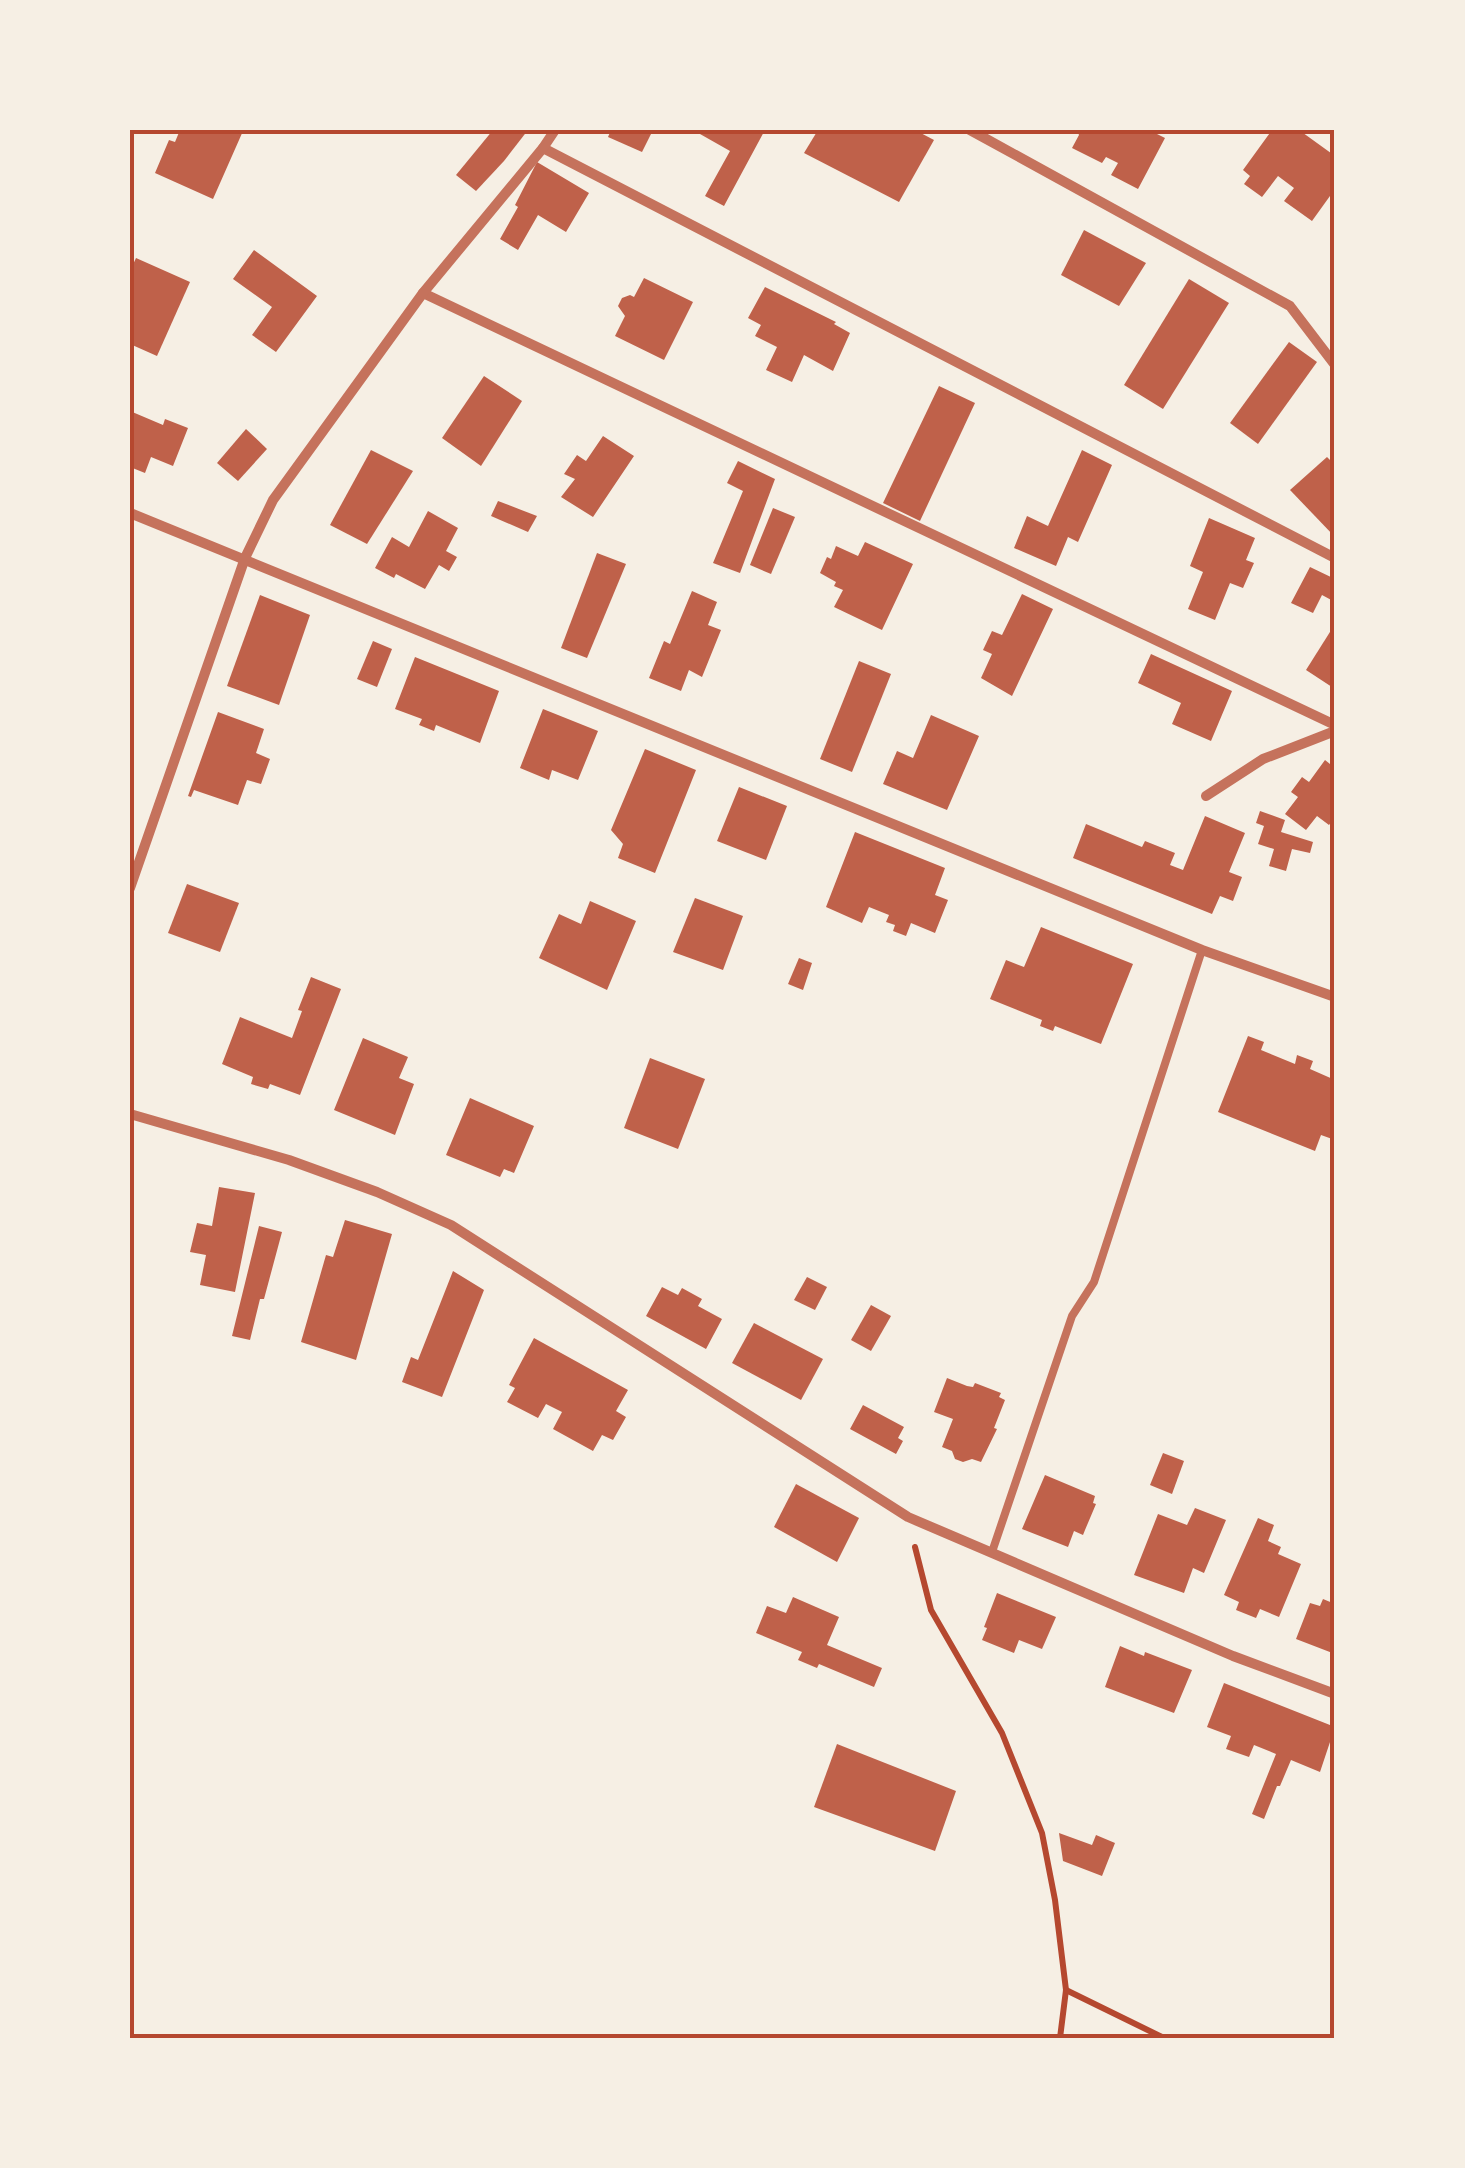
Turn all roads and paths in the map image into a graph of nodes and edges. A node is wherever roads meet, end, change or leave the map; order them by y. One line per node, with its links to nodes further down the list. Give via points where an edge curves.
1 (555, 130): 3 (street)
2 (970, 130): 5 (street, via 1290,306)
3 (544, 148): 4 (street); 8 (street)
4 (423, 294): 7 (street, via 274,500); 9 (street)
5 (1335, 365)
6 (130, 513): 7 (street)
7 (244, 558): 11 (street); 12 (street)
8 (1335, 558)
9 (1335, 728): 10 (street, via 1264,759)
10 (1206, 796)
11 (130, 888)
12 (1202, 950): 13 (street); 16 (lane, via 1094,1282 1072,1316)
13 (1335, 997)
14 (130, 1114): 15 (street, via 289,1160 451,1225)
15 (908, 1517): 16 (street); 18 (path, via 931,1610 1002,1733 1042,1832)
16 (992, 1552): 17 (street)
17 (1335, 1694)
18 (1066, 1990): 19 (path); 20 (path)
19 (1060, 2038)
20 (1164, 2038)

